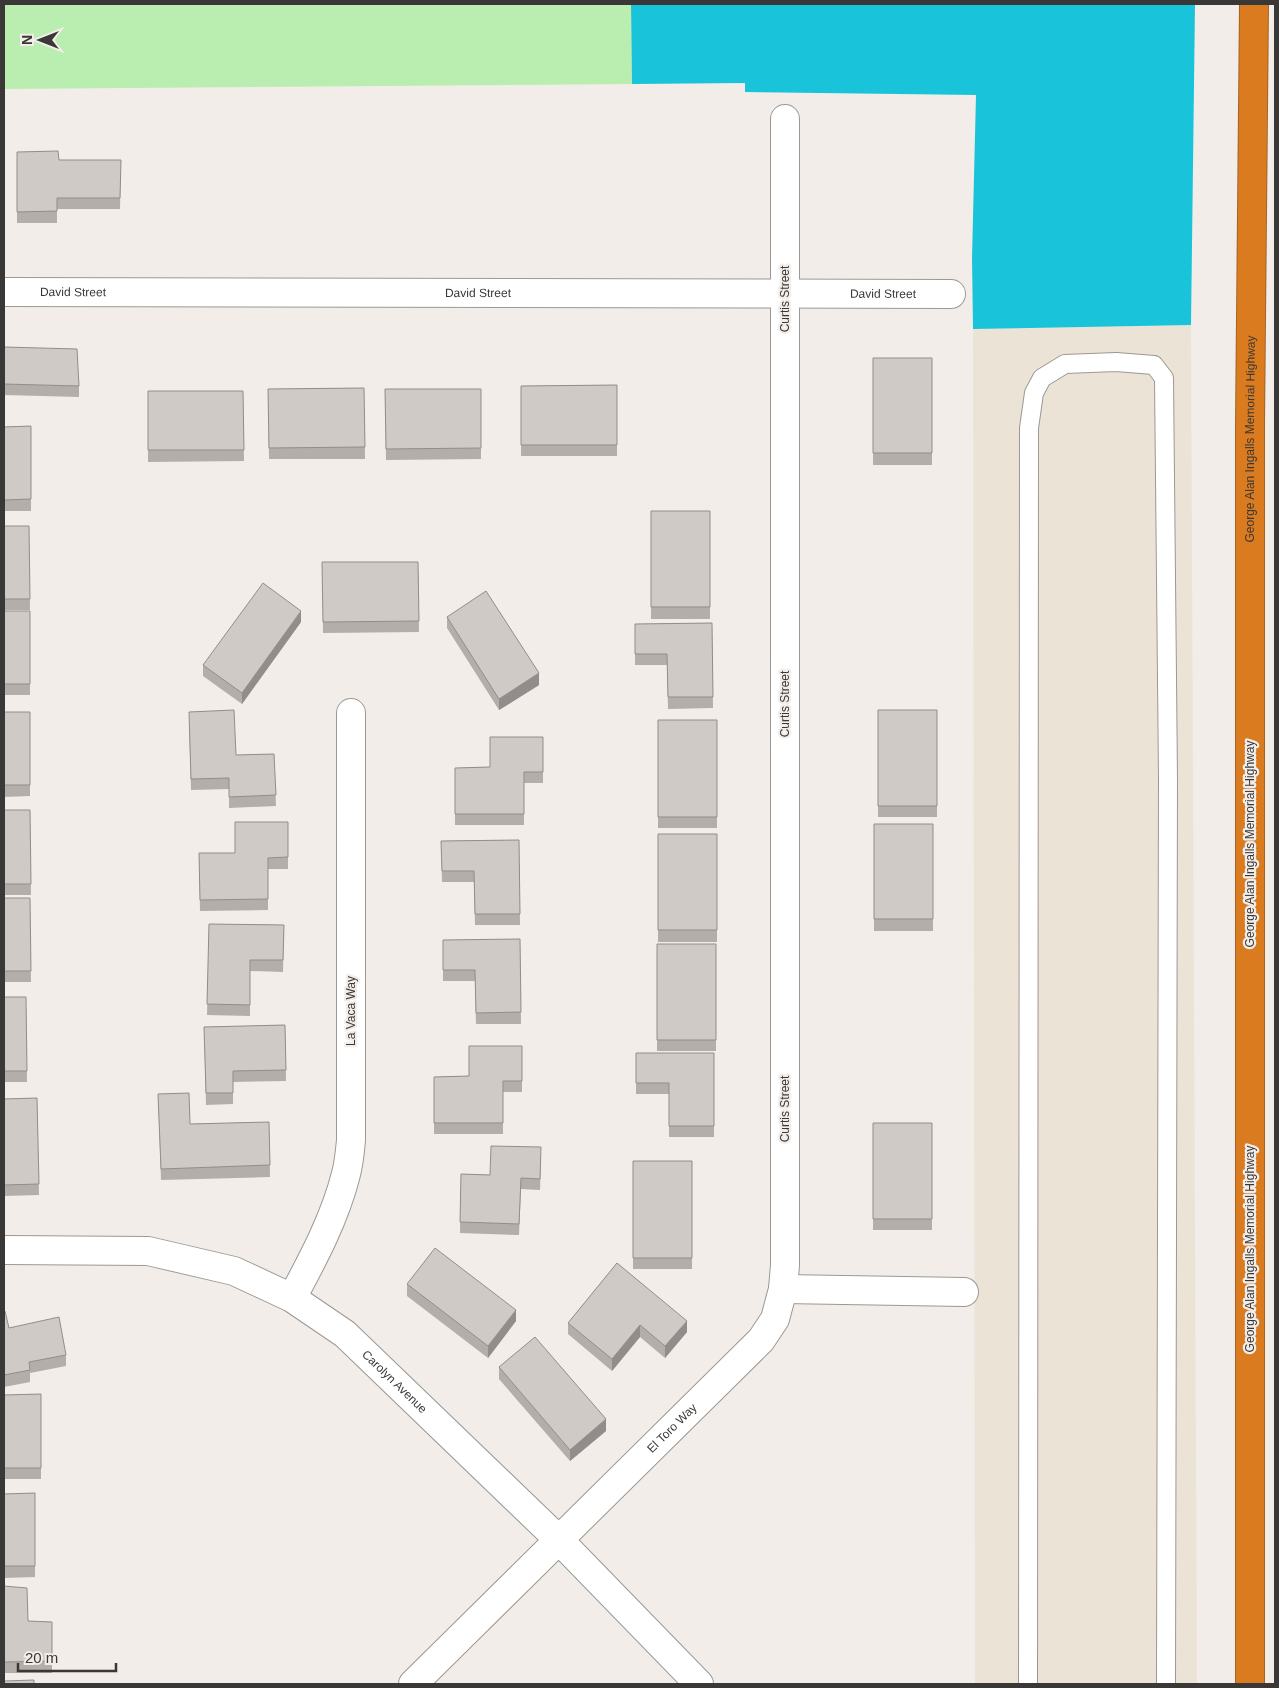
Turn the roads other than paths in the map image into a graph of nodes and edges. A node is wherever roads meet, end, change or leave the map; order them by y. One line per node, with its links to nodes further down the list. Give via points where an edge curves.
1 (1254, 4): 16 (highway, George Alan Ingalls Memorial Highway, via 1250,424)
2 (785, 118): 4 (street, Curtis Street)
3 (4, 292): 4 (street, David Street)
4 (785, 294): 5 (street, David Street); 8 (street, Curtis Street)
5 (951, 294)
6 (351, 712): 10 (street, La Vaca Way, via 351,1140 346,1174 334,1210 316,1254)
7 (4, 1250): 10 (street, Carolyn Avenue, via 148,1251 234,1271)
8 (783, 1289): 9 (street); 11 (street, El Toro Way, via 775,1319 760,1340)
9 (964, 1292)
10 (292, 1298): 11 (street, Carolyn Avenue, via 345,1334)
11 (559, 1540): 12 (street, El Toro Way); 13 (street, Carolyn Avenue)
12 (413, 1684)
13 (699, 1684)
14 (1028, 1684): 15 (lane, via 1029,428 1034,393 1042,378 1065,364 1116,362 1154,365 1164,378 1168,779)
15 (1166, 1684)
16 (1250, 1684)

